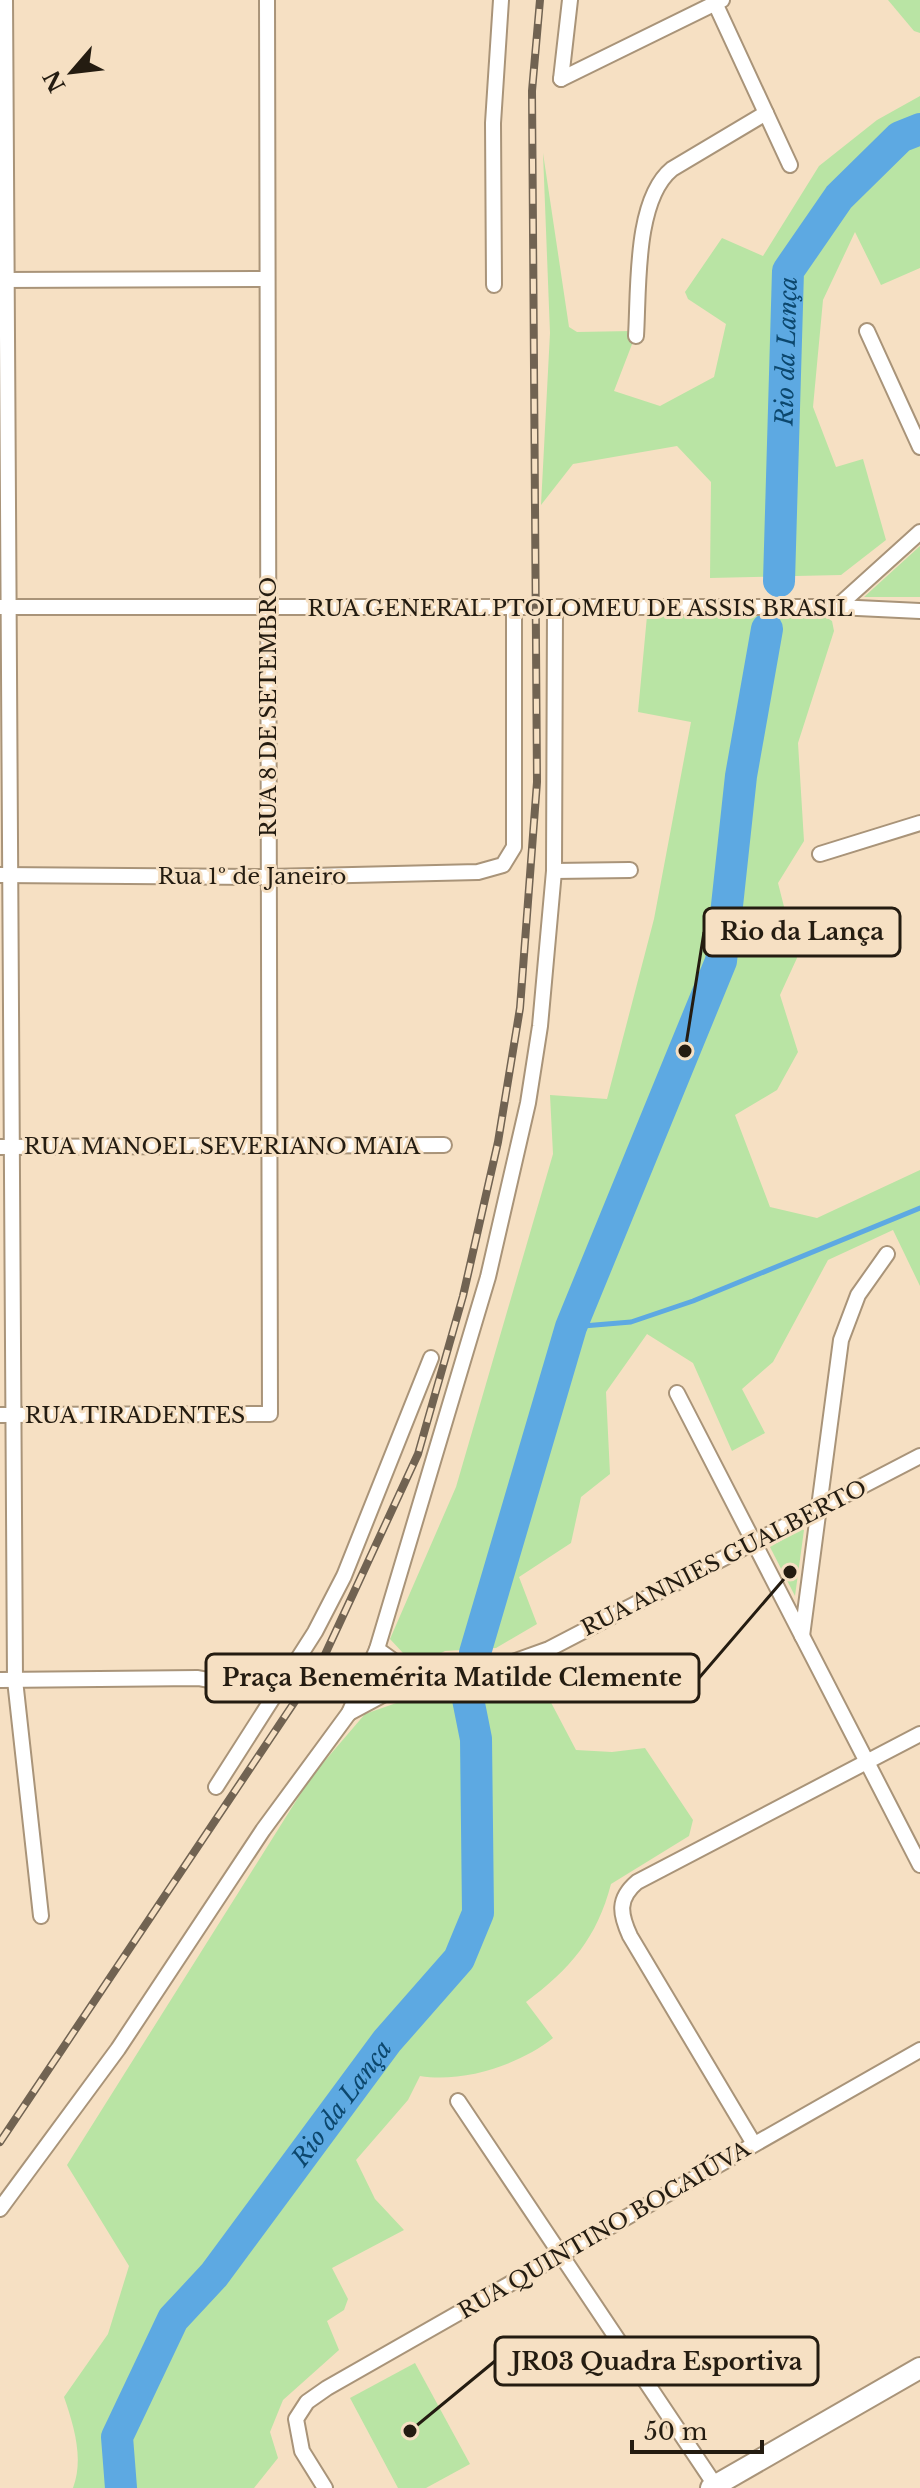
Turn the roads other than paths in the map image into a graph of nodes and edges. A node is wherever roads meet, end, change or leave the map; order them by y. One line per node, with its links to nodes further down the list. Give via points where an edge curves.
1 (5, 0): 9 (street)
2 (267, 0): 8 (street, RUA 8 DE SETEMBRO)
3 (501, 0): 10 (street, via 493,123)
4 (570, 0): 5 (street, via 561,79)
5 (718, 2): 6 (street)
6 (766, 113): 7 (street); 12 (street, via 660,181 643,236)
7 (790, 165)
8 (267, 279): 9 (street); 16 (street, RUA 8 DE SETEMBRO)
9 (3, 280): 15 (street)
10 (494, 285)
11 (867, 331): 13 (street)
12 (636, 336)
13 (920, 447)
14 (920, 532): 19 (street)
15 (4, 607): 16 (street, RUA GENERAL PTOLOMEU DE ASSIS BRASIL); 25 (street)
16 (268, 607): 17 (street, RUA GENERAL PTOLOMEU DE ASSIS BRASIL); 26 (street, RUA 8 DE SETEMBRO)
17 (514, 607): 18 (street, RUA GENERAL PTOLOMEU DE ASSIS BRASIL); 26 (street, Rua 1º de Janeiro, via 514,847 503,865 478,872)
18 (555, 607): 19 (street, RUA GENERAL PTOLOMEU DE ASSIS BRASIL); 24 (street)
19 (837, 607): 20 (street, RUA GENERAL PTOLOMEU DE ASSIS BRASIL)
20 (920, 611)
21 (920, 823): 22 (street)
22 (820, 854)
23 (630, 870): 24 (street)
24 (554, 871): 39 (street, via 540,1026 514,1168 464,1364)
25 (5, 875): 26 (street, Rua 1º de Janeiro); 29 (street)
26 (269, 877): 28 (street, RUA 8 DE SETEMBRO)
27 (444, 1145): 28 (street, RUA MANOEL SEVERIANO MAIA)
28 (269, 1146): 29 (street, RUA MANOEL SEVERIANO MAIA); 33 (street, RUA 8 DE SETEMBRO)
29 (6, 1147): 34 (street)
30 (887, 1254): 36 (street, via 858,1295 841,1340)
31 (431, 1358): 42 (street, via 344,1576)
32 (677, 1393): 37 (street)
33 (270, 1414): 34 (street, RUA TIRADENTES)
34 (7, 1415): 41 (street)
35 (920, 1456): 36 (street, RUA ANNIES GUALBERTO)
36 (821, 1509): 37 (street, RUA ANNIES GUALBERTO); 38 (street)
37 (754, 1543): 38 (street); 40 (street, RUA ANNIES GUALBERTO, via 522,1660)
38 (802, 1636): 45 (street)
39 (377, 1649): 40 (street); 43 (street)
40 (416, 1677): 43 (street)
41 (8, 1680): 42 (street, via 198,1678); 48 (street)
42 (276, 1693): 46 (street)
43 (349, 1713): 52 (street, via 225,1885 126,2039)
44 (920, 1734): 45 (street)
45 (867, 1762): 47 (street); 51 (street, via 637,1882 621,1904 630,1936)
46 (216, 1787)
47 (920, 1865)
48 (41, 1916)
49 (920, 2050): 51 (street, RUA QUINTINO BOCAIÚVA)
50 (458, 2101): 53 (street)
51 (754, 2144): 53 (street, RUA QUINTINO BOCAIÚVA)
52 (0, 2209)
53 (560, 2255): 55 (street); 56 (street, RUA QUINTINO BOCAIÚVA, via 307,2402 296,2419 302,2451)
54 (920, 2368): 55 (main road)
55 (715, 2487)
56 (325, 2488)

